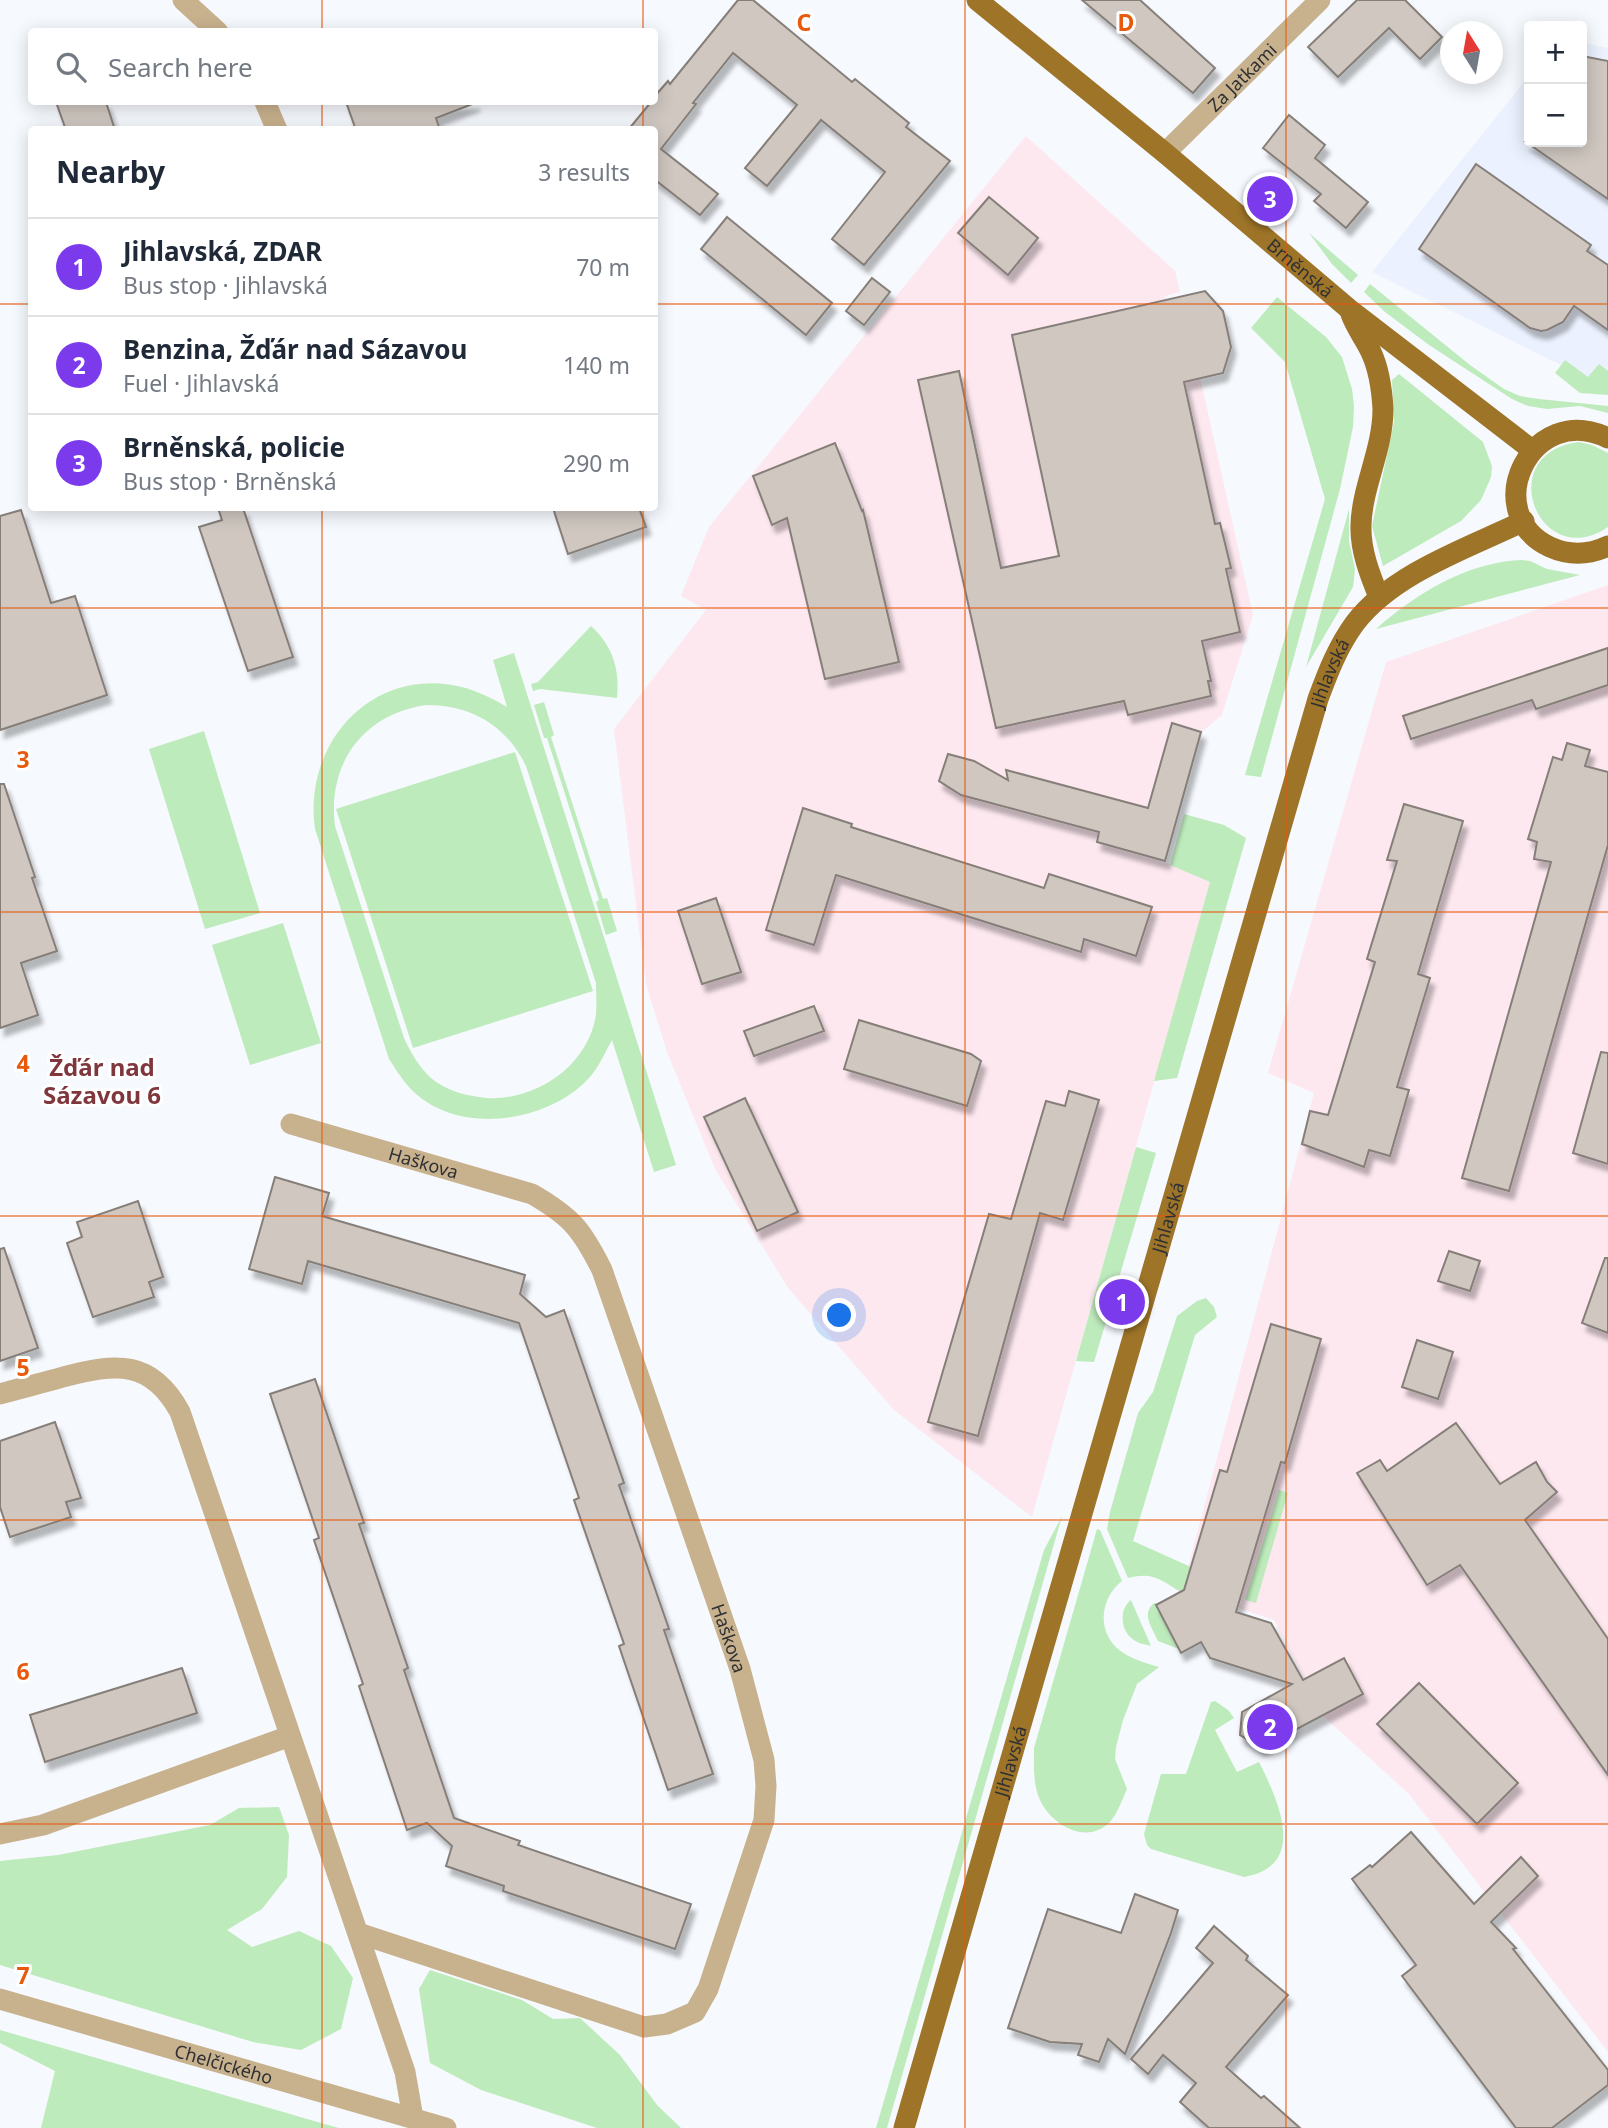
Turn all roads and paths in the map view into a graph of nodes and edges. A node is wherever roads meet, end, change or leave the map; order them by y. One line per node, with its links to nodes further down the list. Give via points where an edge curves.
1 (183, 0): 4 (street)
2 (977, 0): 7 (main road, Brněnská)
3 (1320, 0): 7 (street, Za Jatkami)
4 (214, 28)
5 (266, 105): 6 (street)
6 (275, 126)
7 (1166, 153): 8 (main road, Brněnská)
8 (1349, 309): 10 (main road, Brněnská); 13 (main road, via 1372,354 1383,409 1361,526 1366,561)
9 (1608, 438): 10 (main road, via 1583,430 1562,432)
10 (1532, 450): 11 (main road, via 1517,480 1517,501)
11 (1524, 521): 12 (main road, via 1537,538 1560,551 1585,553); 13 (main road, Jihlavská, via 1434,564)
12 (1608, 546)
13 (1379, 597): 22 (main road, Jihlavská, via 1341,643 1318,699)
14 (291, 1124): 18 (street, Haškova, via 532,1194 567,1215 588,1242 602,1270 740,1669 764,1760 764,1820 708,1989 695,2012 667,2024 644,2027)
15 (0, 1394): 16 (street, via 120,1366 144,1374 170,1394)
16 (290, 1736): 17 (street, via 43,1825); 18 (street)
17 (0, 1834)
18 (358, 1933): 20 (street, via 405,2072)
19 (0, 1999): 20 (street, Chelčického)
20 (413, 2119): 21 (street, Chelčického)
21 (446, 2128)
22 (905, 2128)

